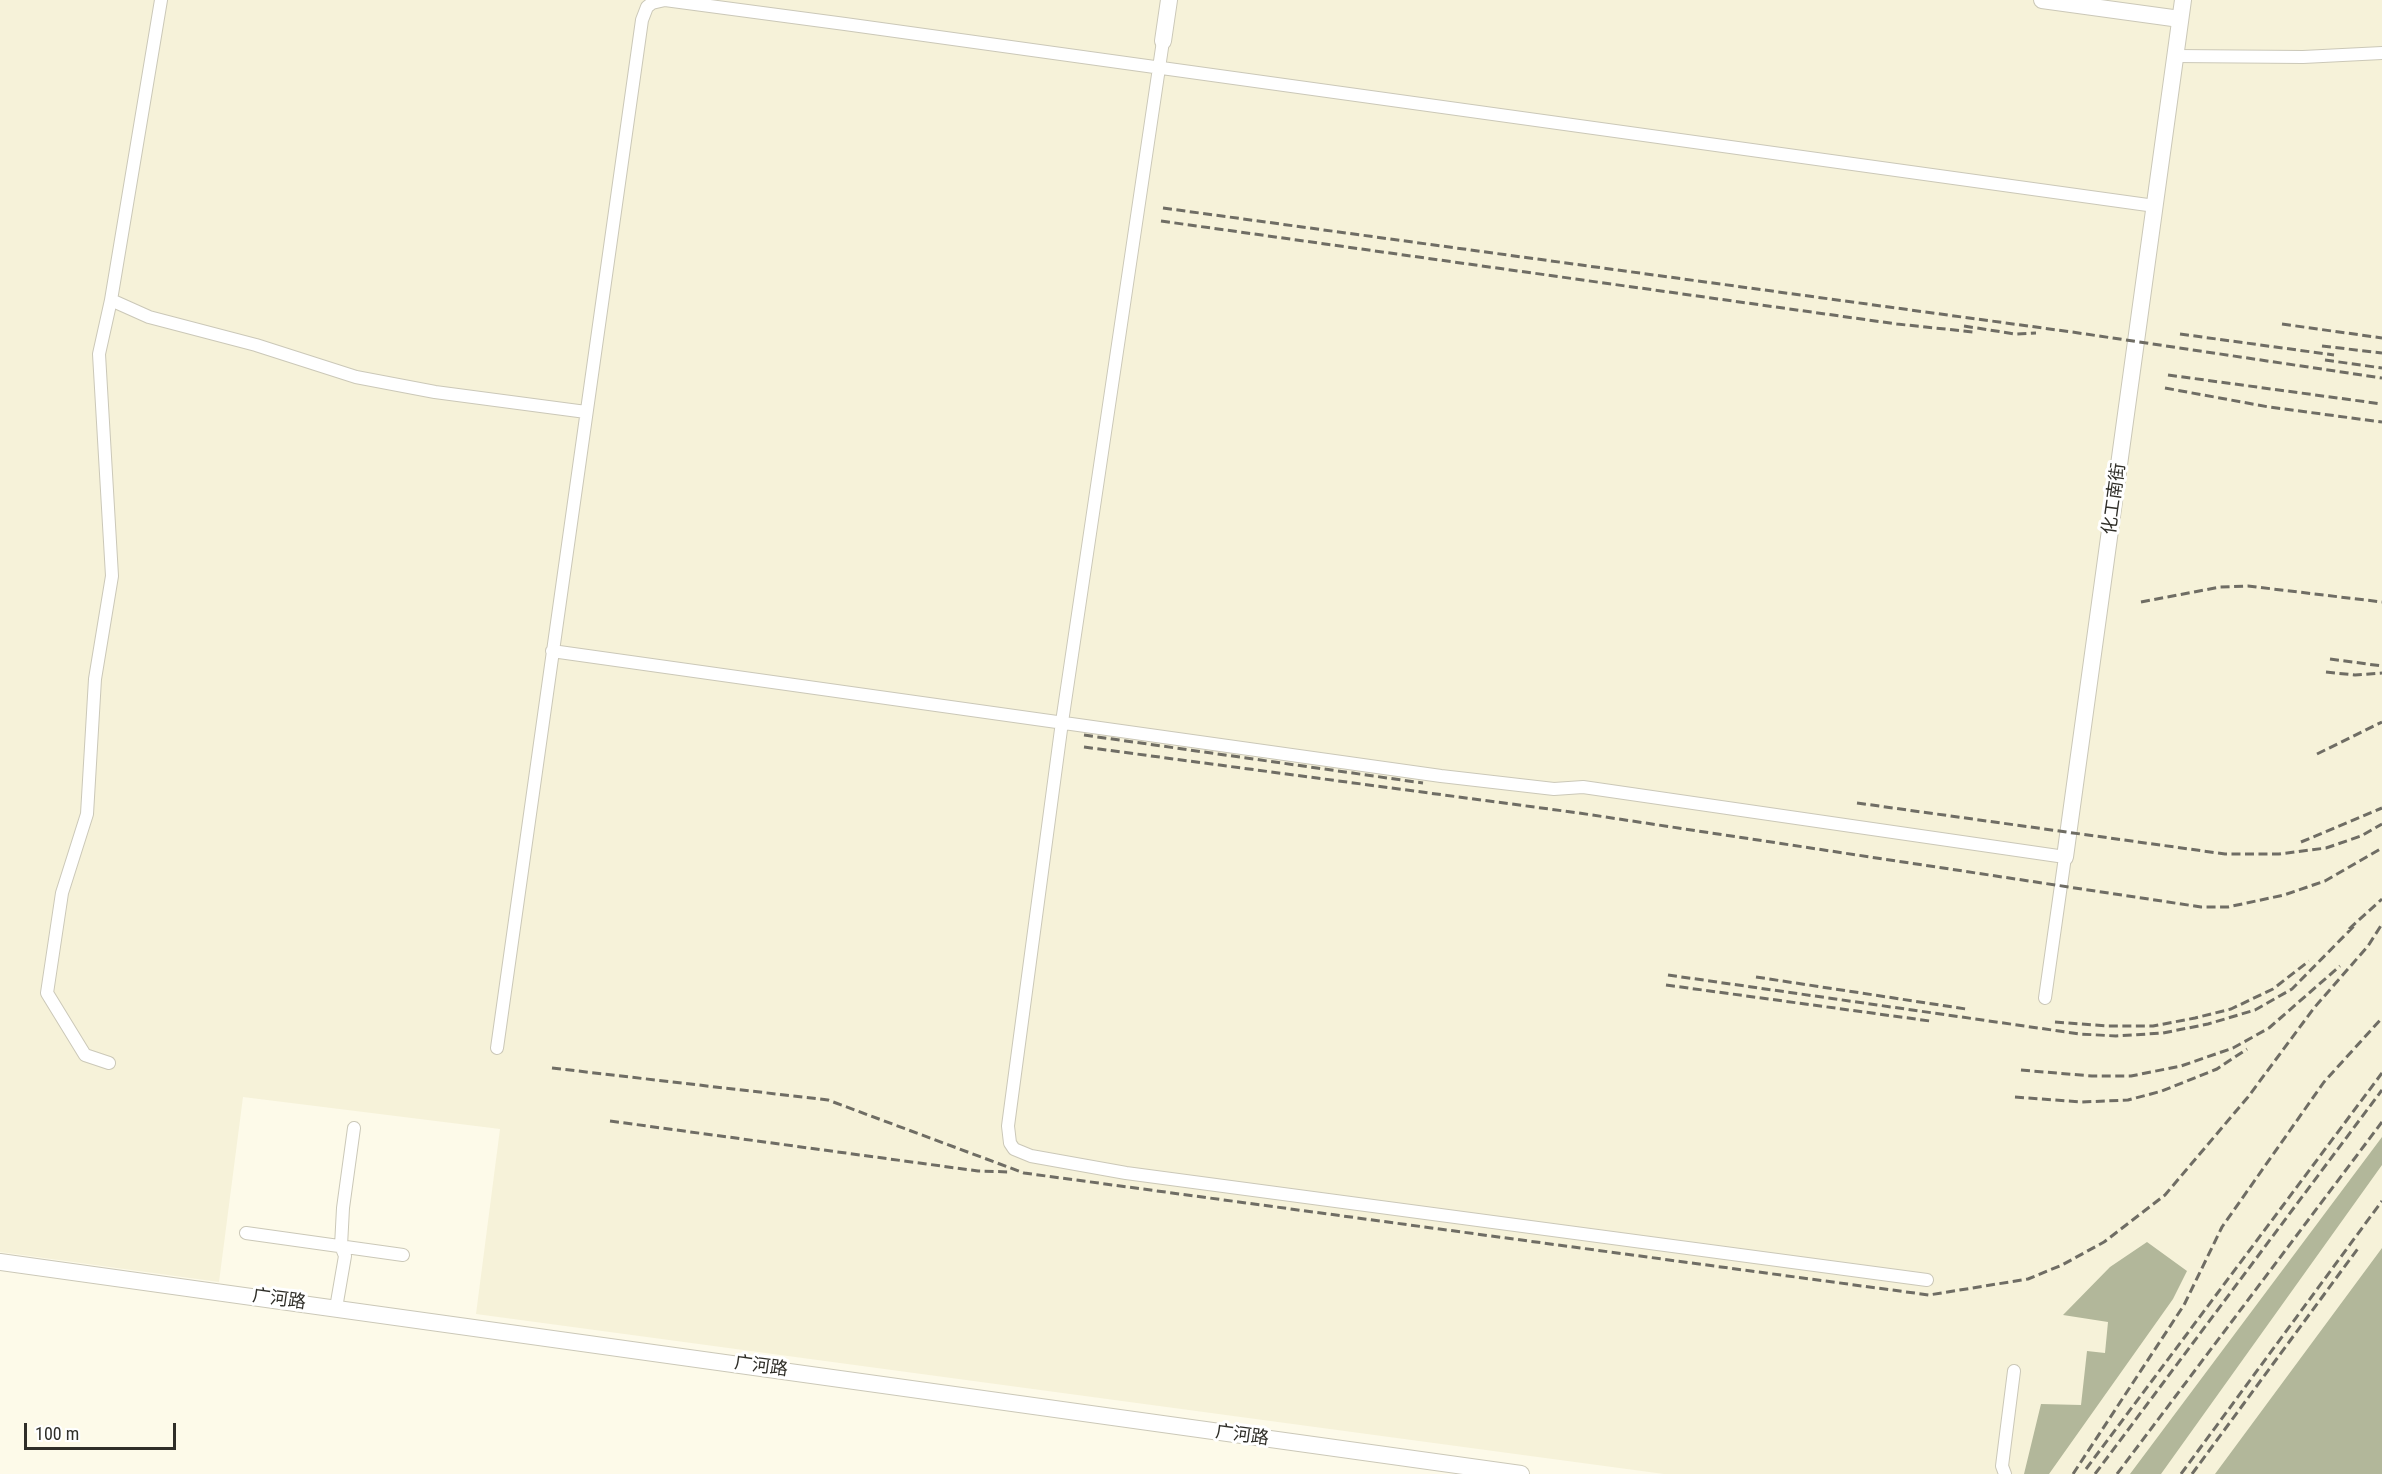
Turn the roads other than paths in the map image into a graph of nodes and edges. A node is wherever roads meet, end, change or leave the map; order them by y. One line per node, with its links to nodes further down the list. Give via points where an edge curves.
1 (160, 0): 11 (street)
2 (1168, 0): 6 (street)
3 (2042, 0): 5 (street)
4 (2183, 0): 5 (street, 化工南街)
5 (2180, 19): 8 (street, 化工南街)
6 (1163, 41): 9 (street)
7 (2382, 53): 8 (street)
8 (2175, 56): 10 (street, 化工南街)
9 (1159, 69): 10 (street); 12 (street, via 665,0 652,3 646,7 642,20); 14 (street)
10 (2155, 206): 15 (street, 化工南街)
11 (111, 300): 12 (street, via 150,317 356,377); 18 (street, via 99,354 112,576 95,679 87,814 62,893 47,993 86,1055)
12 (586, 412): 13 (street)
13 (552, 651): 14 (street); 17 (street)
14 (1062, 722): 15 (street, via 1441,776 1554,789 1583,787); 24 (street, via 1008,1126 1014,1149 1031,1156 1126,1173)
15 (2065, 857): 16 (street, 化工南街)
16 (2046, 998)
17 (497, 1048)
18 (109, 1063)
19 (354, 1128): 21 (street)
20 (246, 1233): 21 (street)
21 (341, 1246): 22 (street); 25 (street, via 345,1256)
22 (403, 1255)
23 (0, 1262): 25 (street, 广河路)
24 (1928, 1280)
25 (336, 1308): 27 (street, 广河路)
26 (2014, 1371): 28 (street, via 2002,1466)
27 (1521, 1474)
28 (2005, 1474)

